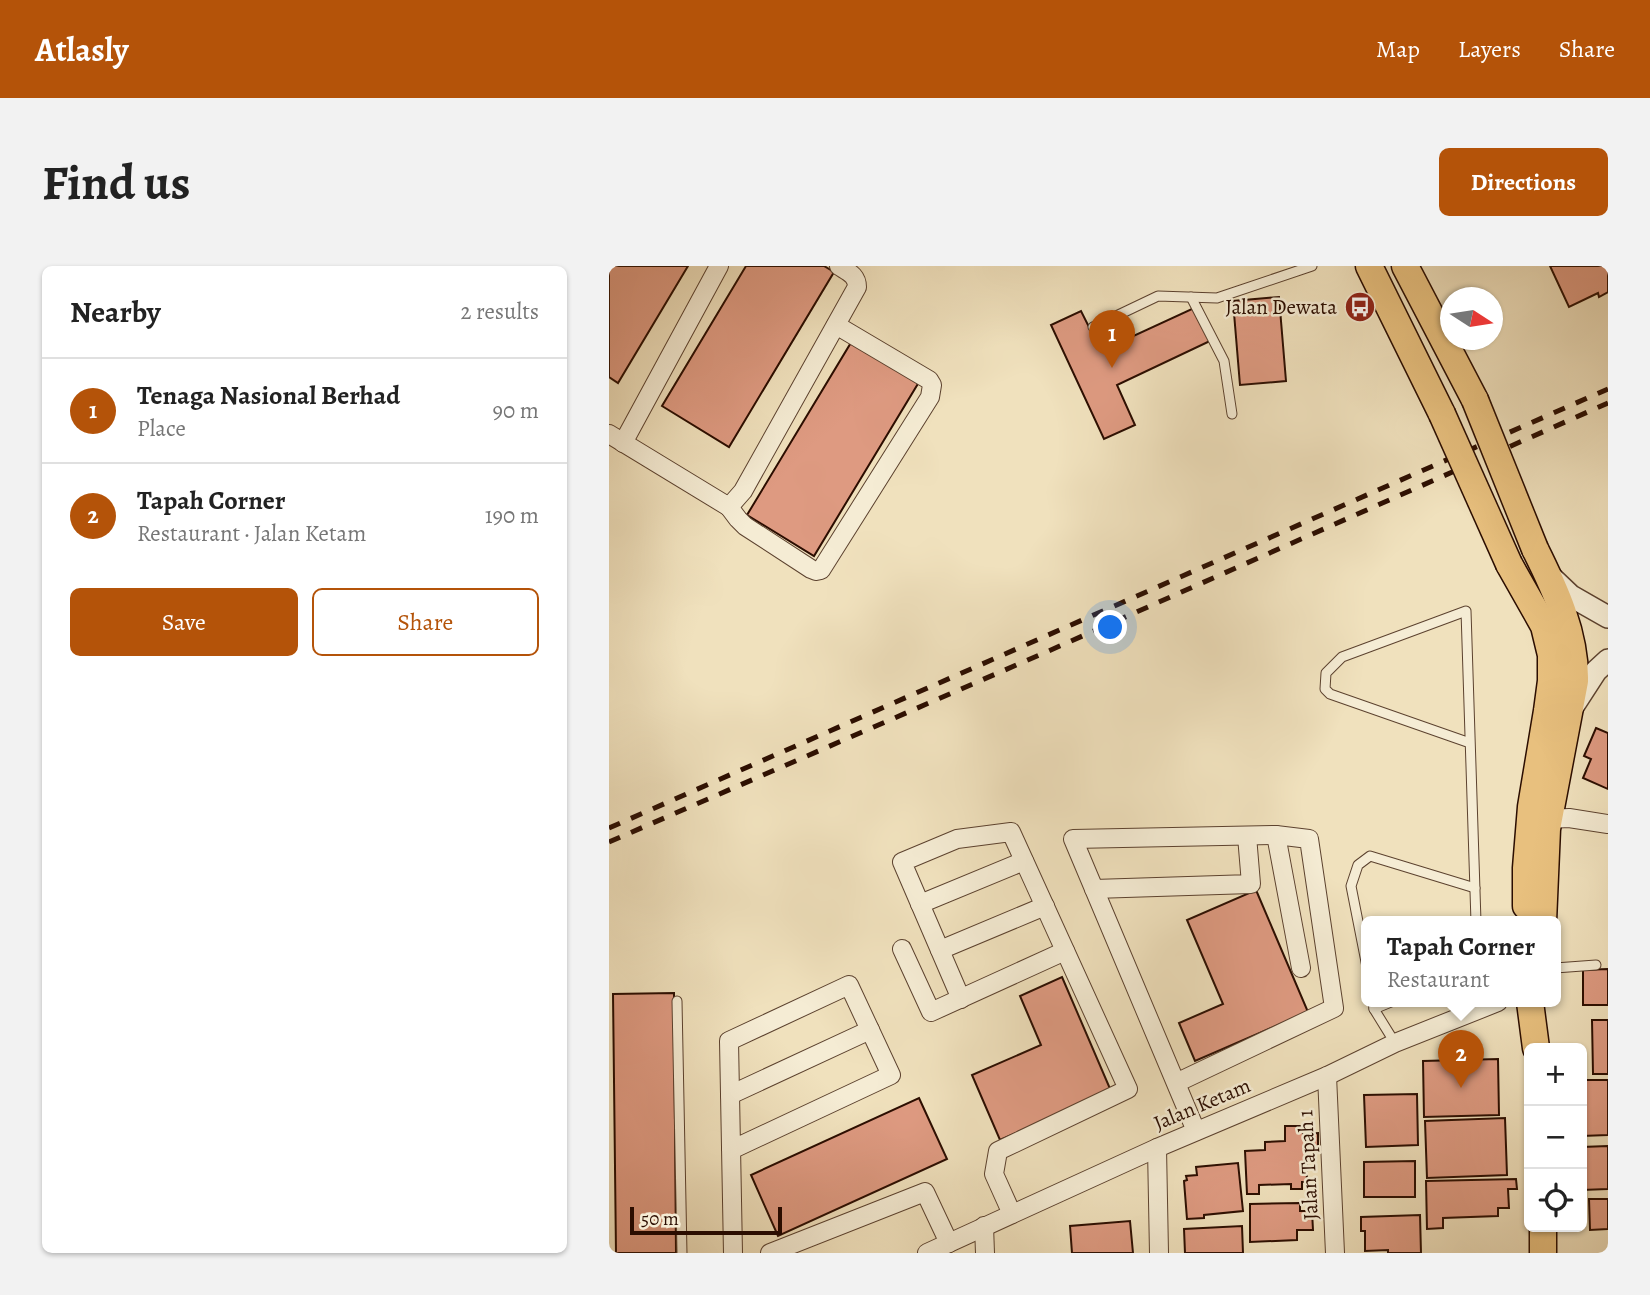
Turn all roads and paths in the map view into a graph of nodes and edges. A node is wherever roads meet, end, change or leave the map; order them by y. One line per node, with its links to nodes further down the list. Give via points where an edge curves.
1 (719, 266): 14 (street)
2 (839, 266): 9 (street, via 857,279 857,286)
3 (1313, 266): 7 (lane, via 1217,298)
4 (1369, 266): 31 (main road, bridge, via 1509,564 1544,626 1551,681 1531,807)
5 (1405, 266): 11 (main road)
6 (1418, 266): 8 (street)
7 (1191, 297): 10 (lane, via 1159,296); 13 (lane, via 1224,361)
8 (1440, 323)
9 (836, 325): 15 (street, via 743,491); 15 (street, via 929,380 930,397 821,570 811,569 745,526)
10 (1093, 327)
11 (1440, 334)
12 (1449, 350): 16 (main road, bridge, via 1475,400)
13 (1232, 414)
14 (616, 439): 15 (street)
15 (729, 507)
16 (1540, 560): 17 (street, via 1571,596); 19 (main road, via 1561,604 1576,662)
17 (1608, 617)
18 (1608, 660): 19 (street)
19 (1568, 714): 21 (main road)
20 (1470, 743): 20 (lane, via 1466,611 1342,657 1326,673 1325,689 1330,694); 26 (lane)
21 (1549, 819): 22 (street); 32 (main road)
22 (1608, 824)
23 (1276, 835): 24 (street); 38 (street); 51 (street, via 1309,839 1335,1008)
24 (1247, 836): 27 (street, via 1251,884); 27 (street, via 1073,839)
25 (1024, 861): 28 (street); 28 (street, via 1011,832 957,839 902,862); 29 (street)
26 (1475, 888): 30 (lane); 33 (lane, via 1370,856 1358,865 1351,886)
27 (1094, 889): 51 (street)
28 (920, 904): 35 (street)
29 (1045, 906): 35 (street); 36 (street)
30 (1476, 916)
31 (1526, 916)
32 (1543, 916)
33 (1361, 937)
34 (902, 949): 40 (street, via 931,1012)
35 (940, 950): 40 (street)
36 (1065, 951): 40 (street); 56 (street, via 1128,1089 998,1150 994,1174)
37 (1596, 965): 39 (lane)
38 (1301, 968)
39 (1561, 968)
40 (961, 999)
41 (677, 1000): 60 (lane)
42 (1375, 1007): 47 (lane)
43 (1485, 1007): 47 (street, Jalan Ketam)
44 (1531, 1007): 48 (main road)
45 (1542, 1007): 49 (main road)
46 (870, 1030): 52 (street); 52 (street, via 849,985 729,1041); 55 (street, via 891,1075)
47 (1395, 1043): 50 (street, Jalan Ketam)
48 (1537, 1043)
49 (1538, 1043)
50 (1327, 1076): 53 (street, Jalan Ketam); 66 (street, Jalan Tapah 1)
51 (1176, 1083): 53 (street)
52 (730, 1095): 55 (street)
53 (1196, 1131): 54 (street, Jalan Ketam)
54 (1157, 1148): 56 (street, Jalan Ketam); 65 (street)
55 (731, 1150): 61 (street)
56 (1012, 1214): 57 (street, Jalan Ketam)
57 (984, 1226): 59 (street, Jalan Ketam); 64 (street)
58 (1543, 1232): 67 (main road)
59 (949, 1243): 62 (street, via 925,1192); 63 (street, Jalan Ketam)
60 (681, 1253)
61 (733, 1253)
62 (770, 1253)
63 (927, 1253)
64 (985, 1253)
65 (1159, 1253)
66 (1335, 1253)
67 (1543, 1253)

